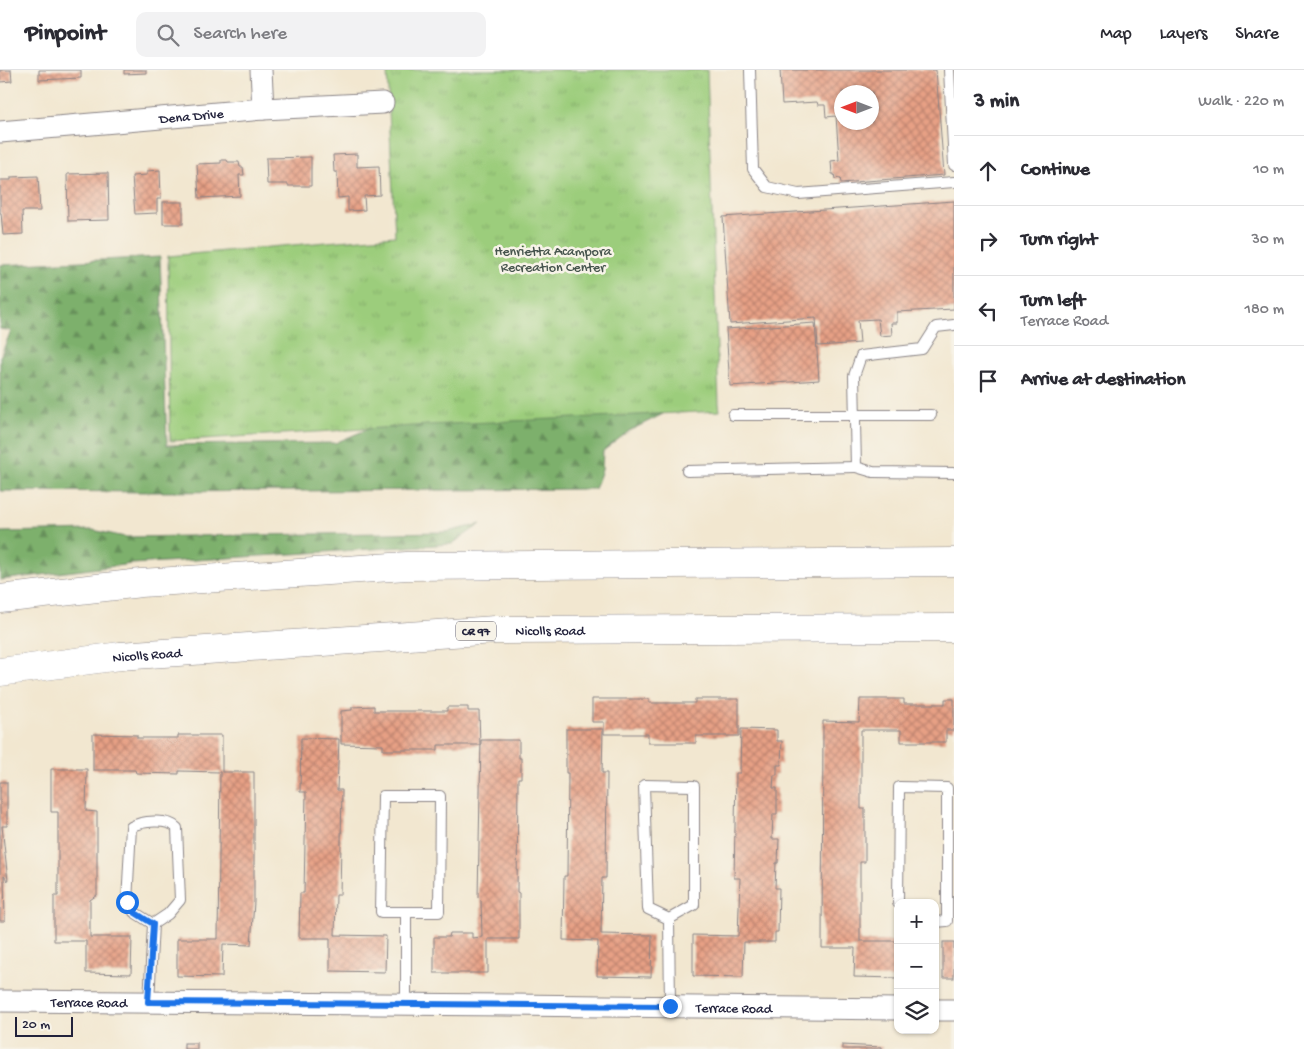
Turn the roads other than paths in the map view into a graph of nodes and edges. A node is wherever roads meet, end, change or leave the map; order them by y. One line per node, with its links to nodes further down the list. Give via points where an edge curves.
1 (260, 70): 5 (street)
2 (750, 70): 8 (lane, via 753,169 767,188 798,194)
3 (949, 70): 7 (lane)
4 (383, 103): 5 (street, Dena Drive)
5 (263, 109): 6 (street, Dena Drive)
6 (0, 132)
7 (954, 165)
8 (954, 182)
9 (954, 325): 12 (lane, via 936,327 922,349 861,356 854,376)
10 (733, 415): 12 (lane)
11 (931, 415): 12 (lane)
12 (855, 416): 13 (lane)
13 (856, 467): 14 (lane); 15 (lane, via 873,472)
14 (687, 471)
15 (954, 472)
16 (954, 562): 17 (highway, via 407,566 140,583)
17 (0, 599)
18 (954, 628): 19 (highway, Nicolls Road / CR 97, via 495,630 120,656)
19 (0, 672)
20 (898, 899): 23 (lane, via 899,787 946,788 947,922)
21 (406, 912): 21 (lane, via 439,912 440,796 383,796 381,912); 27 (lane)
22 (669, 918): 22 (lane, via 694,905 694,786 644,785 648,909); 28 (lane)
23 (939, 922)
24 (153, 924): 24 (lane, via 180,900 177,828 161,821 130,827 127,902 134,912); 26 (lane)
25 (0, 1001): 26 (street, Terrace Road)
26 (148, 1002): 27 (street, Terrace Road)
27 (406, 1004): 28 (street, Terrace Road)
28 (670, 1006): 29 (street, Terrace Road)
29 (894, 1009)
30 (939, 1010): 31 (street)
31 (954, 1010)

